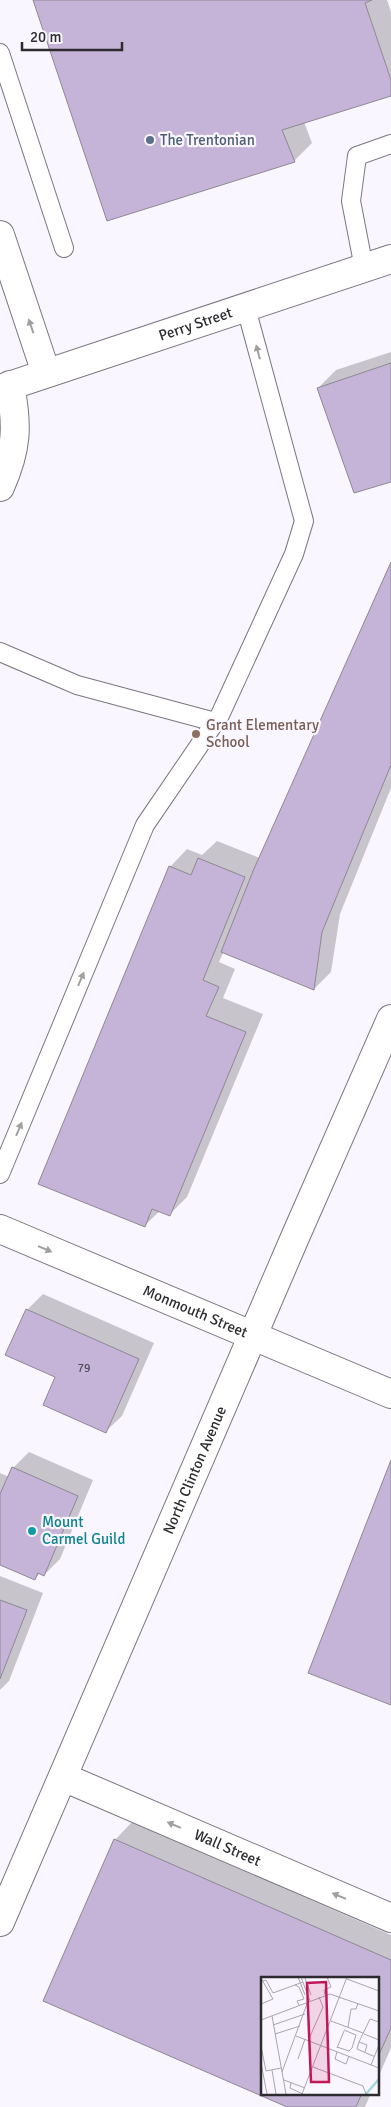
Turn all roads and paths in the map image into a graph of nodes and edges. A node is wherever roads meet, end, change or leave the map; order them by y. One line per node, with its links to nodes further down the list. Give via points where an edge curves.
1 (0, 52): 4 (lane)
2 (391, 144): 6 (lane, via 357,156 351,202)
3 (0, 235): 8 (street, one-way to 3)
4 (64, 248)
5 (391, 258): 6 (street, Perry Street)
6 (364, 268): 7 (street, Perry Street)
7 (246, 308): 8 (street, Perry Street); 12 (lane, one-way to 7, via 294,554 304,522)
8 (46, 373): 9 (street, Perry Street)
9 (5, 387): 10 (street, via 15,409 16,433 9,467)
10 (0, 488)
11 (0, 652): 12 (lane, via 77,685)
12 (215, 722): 14 (lane, one-way to 12, via 145,825)
13 (391, 1019): 16 (street, North Clinton Avenue)
14 (0, 1174)
15 (0, 1230): 16 (street, Monmouth Street, one-way to 16)
16 (253, 1337): 17 (street, Monmouth Street); 18 (street, North Clinton Avenue)
17 (391, 1394)
18 (62, 1778): 19 (street, Wall Street, one-way to 18); 20 (street, North Clinton Avenue)
19 (391, 1918)
20 (0, 1922)

